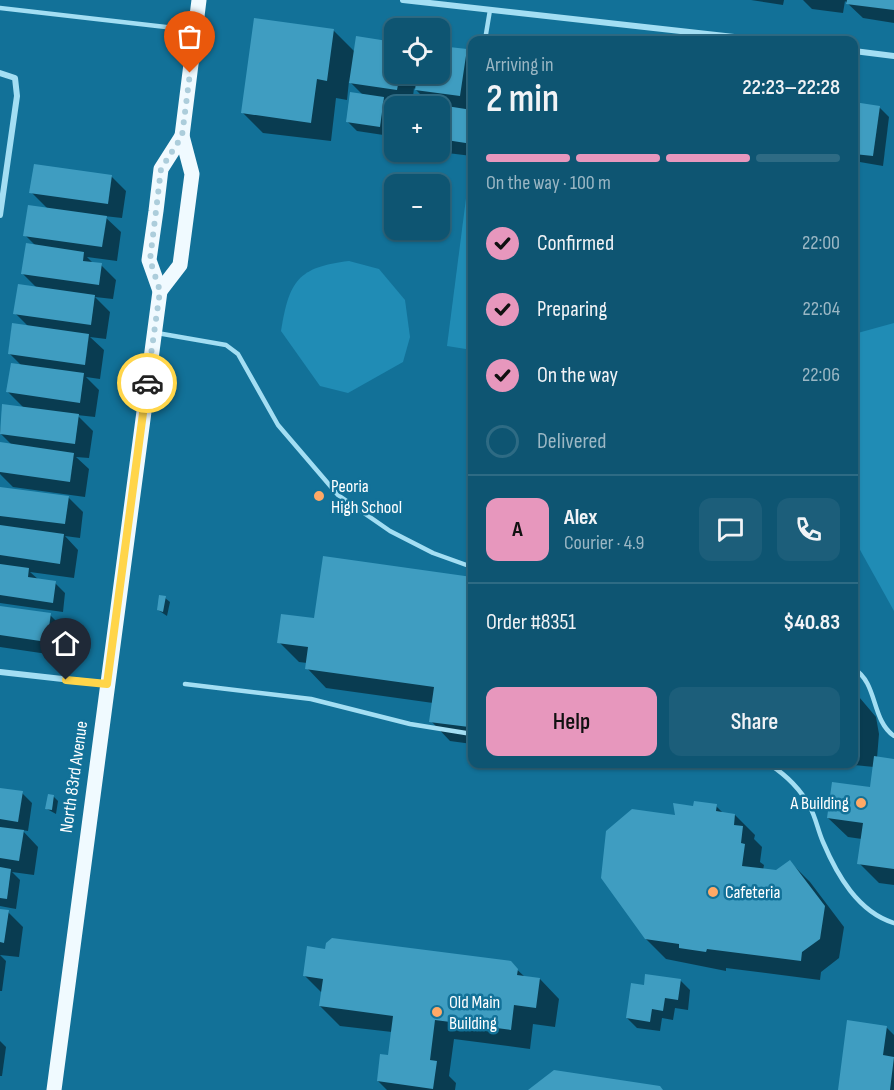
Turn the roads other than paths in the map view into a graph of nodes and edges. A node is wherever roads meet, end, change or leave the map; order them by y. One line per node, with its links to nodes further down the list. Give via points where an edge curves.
1 (199, 0): 5 (main road, North 83rd Avenue)
2 (403, 0): 4 (street)
3 (0, 8): 5 (lane)
4 (490, 10): 6 (lane); 7 (street)
5 (195, 30): 11 (main road, North 83rd Avenue)
6 (486, 36)
7 (725, 36)
8 (858, 52): 9 (street)
9 (894, 56)
10 (0, 73): 12 (street, via 15,78 17,96)
11 (182, 136): 13 (main road, North 83rd Avenue, via 161,169 150,260); 13 (main road, North 83rd Avenue, via 192,174 182,254 180,265)
12 (0, 215)
13 (160, 291): 14 (main road, North 83rd Avenue)
14 (154, 332): 15 (lane, via 226,345 238,354 278,425 338,495 398,535); 18 (main road, North 83rd Avenue)
15 (468, 566)
16 (0, 672): 18 (street)
17 (858, 673): 21 (lane, via 866,680 881,723)
18 (107, 684): 24 (main road, North 83rd Avenue)
19 (185, 684): 20 (lane, via 311,699 410,724)
20 (468, 733)
21 (894, 736)
22 (775, 768): 23 (lane, via 790,778 810,807 839,874 856,899 880,919)
23 (894, 923)
24 (54, 1090)

